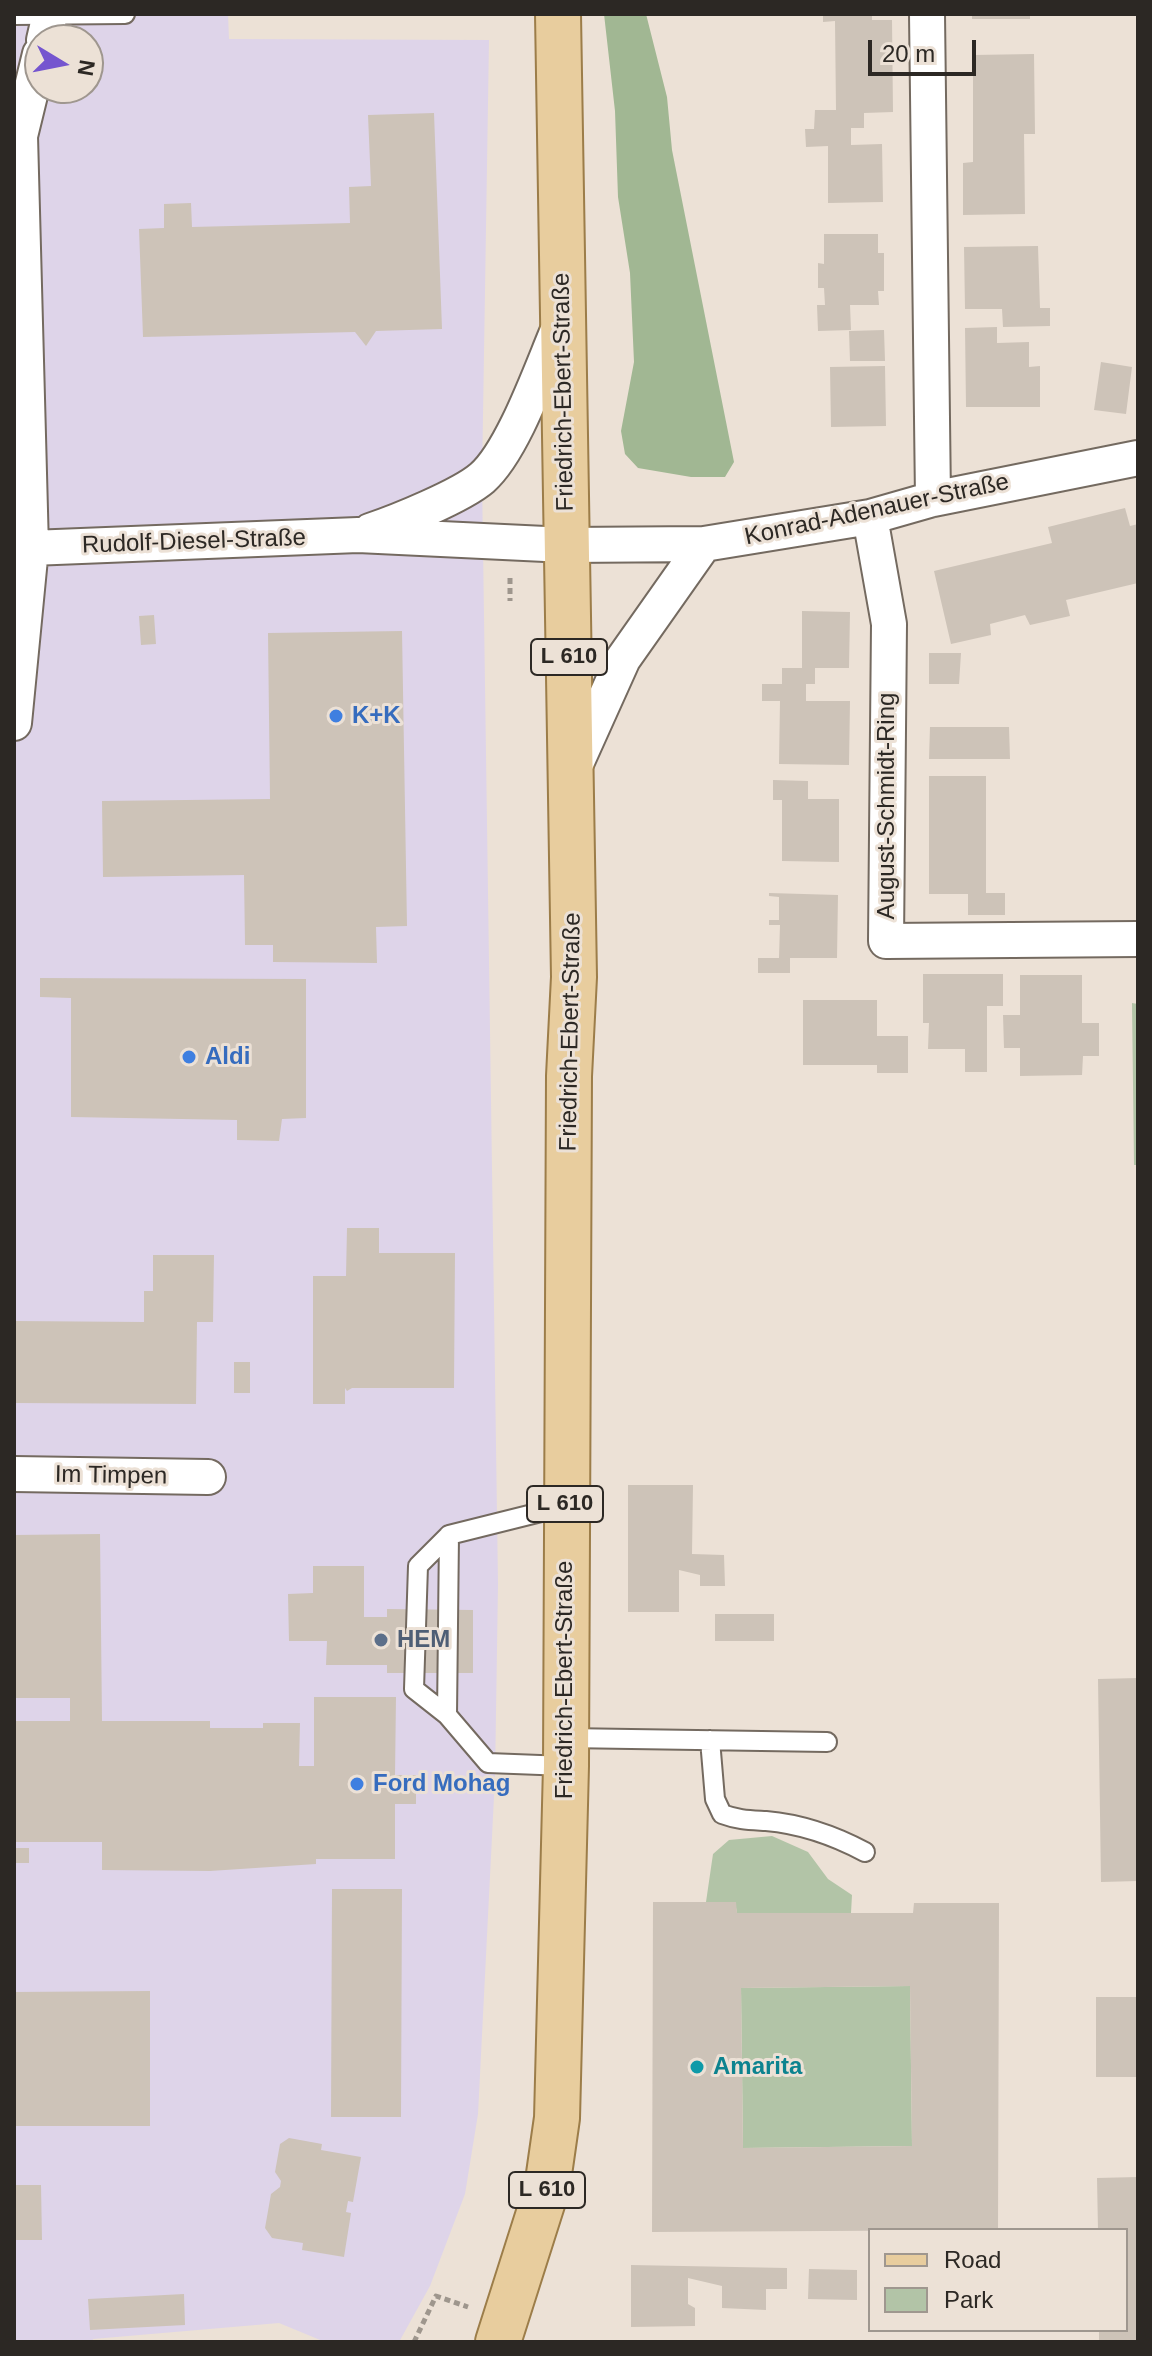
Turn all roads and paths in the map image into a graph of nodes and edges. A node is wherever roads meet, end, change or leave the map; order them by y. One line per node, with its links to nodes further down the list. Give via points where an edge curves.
1 (125, 14): 5 (lane)
2 (558, 14): 7 (main road, Friedrich-Ebert-Straße / L 610)
3 (927, 14): 10 (street)
4 (14, 15): 5 (lane)
5 (48, 24)
6 (28, 104): 9 (street, via 20,136)
7 (562, 320): 12 (street, Rudolf-Diesel-Straße, via 512,436 482,478 404,519); 14 (main road, Friedrich-Ebert-Straße / L 610)
8 (1138, 458): 10 (street, Konrad-Adenauer-Straße)
9 (21, 478): 15 (street)
10 (933, 499): 11 (street, Konrad-Adenauer-Straße)
11 (870, 517): 13 (street, Konrad-Adenauer-Straße); 18 (street, August-Schmidt-Ring, via 889,624 886,941)
12 (358, 535): 14 (street, Rudolf-Diesel-Straße); 15 (street, Rudolf-Diesel-Straße)
13 (704, 544): 14 (street, Konrad-Adenauer-Straße); 17 (street, Friedrich-Ebert-Straße, via 623,659)
14 (566, 545): 17 (main road, Friedrich-Ebert-Straße / L 610)
15 (31, 548): 16 (street)
16 (14, 723)
17 (572, 770): 21 (main road, Friedrich-Ebert-Straße / L 610)
18 (1138, 939)
19 (14, 1474): 20 (street, Im Timpen)
20 (208, 1477)
21 (565, 1506): 22 (lane); 26 (main road, Friedrich-Ebert-Straße / L 610)
22 (449, 1535): 23 (lane); 23 (lane, via 418,1566 414,1689)
23 (447, 1715): 26 (lane, via 488,1763)
24 (710, 1740): 25 (lane); 26 (lane); 27 (lane, via 715,1799 722,1814 823,1833)
25 (827, 1742)
26 (566, 1752): 28 (main road, Friedrich-Ebert-Straße / L 610, via 557,2118 547,2188)
27 (865, 1852)
28 (498, 2342)

